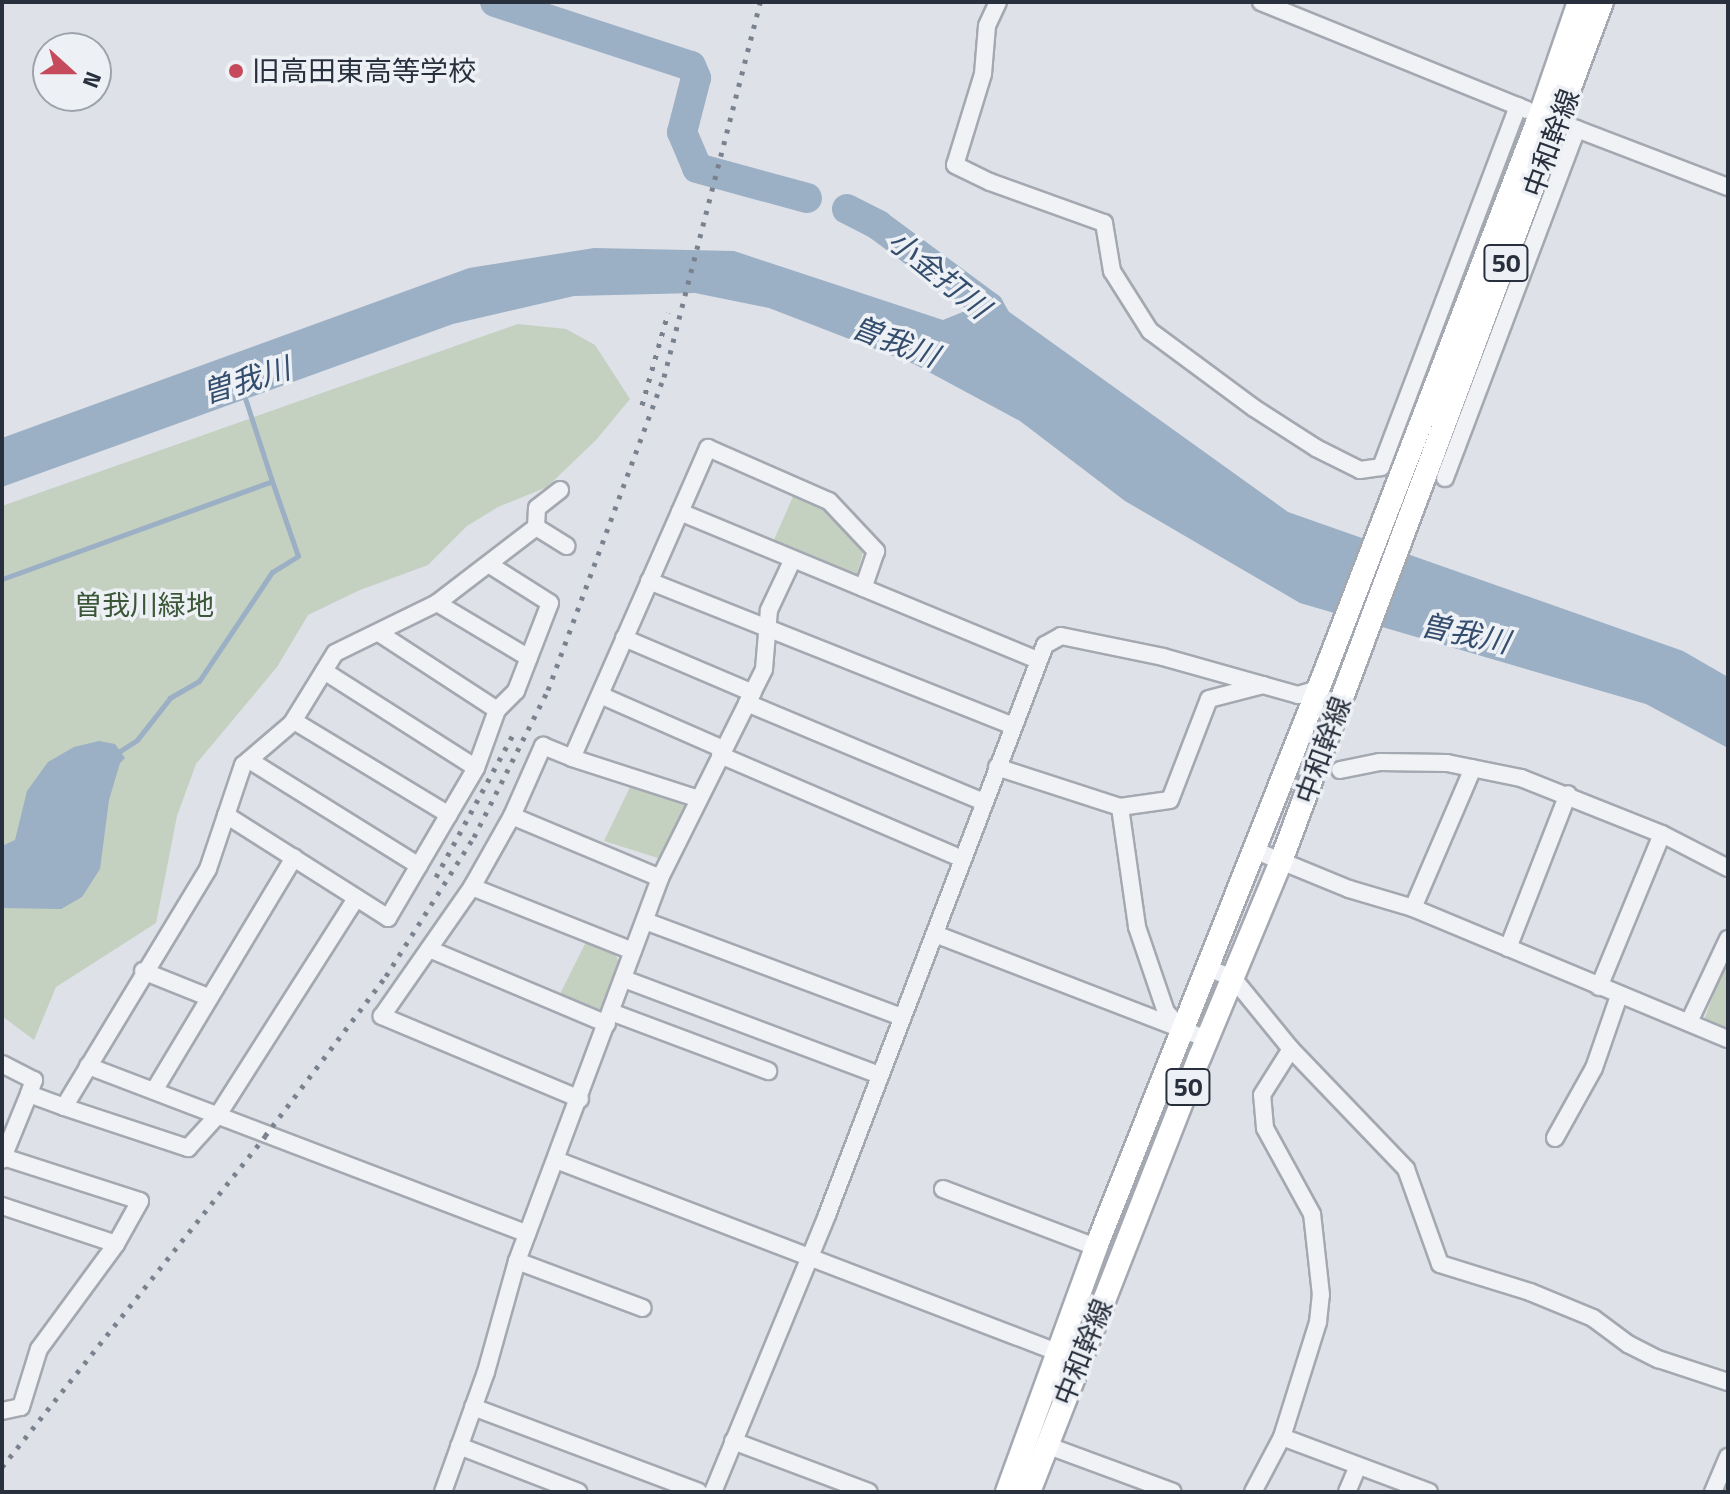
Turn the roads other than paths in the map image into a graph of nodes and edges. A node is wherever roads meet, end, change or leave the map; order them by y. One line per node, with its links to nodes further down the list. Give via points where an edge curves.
1 (998, 2): 5 (street, via 987,26 983,74 955,165 1104,223 1112,271 1150,331 1254,408 1360,470 1381,467)
2 (1261, 2): 5 (street)
3 (1579, 2): 6 (main road, 中和幹線 / 50)
4 (1602, 2): 6 (main road, 中和幹線 / 50)
5 (1518, 106): 6 (street)
6 (1559, 122): 7 (street); 8 (street); 25 (main road, 中和幹線 / 50, via 1386,517); 49 (main road, 中和幹線 / 50)
7 (1728, 187)
8 (1445, 478)
9 (560, 490): 11 (street, via 537,508)
10 (680, 512): 13 (street); 15 (street); 16 (street, via 708,448 829,501 876,551)
11 (536, 527): 12 (street); 14 (street)
12 (566, 546)
13 (793, 559): 16 (street); 18 (street, via 769,610)
14 (490, 565): 17 (street); 21 (street, via 550,603)
15 (649, 581): 18 (street); 20 (street)
16 (863, 588): 22 (street)
17 (437, 603): 19 (street); 21 (street)
18 (768, 629): 27 (street, via 764,669); 30 (street)
19 (379, 633): 23 (street, via 335,653); 28 (street)
20 (624, 638): 26 (street); 27 (street)
21 (529, 658): 28 (street, via 516,691)
22 (1037, 660): 24 (street, via 1045,645 1061,636); 30 (street)
23 (324, 671): 29 (street); 35 (street)
24 (1265, 684): 25 (street, via 1298,695); 41 (street, via 1209,699 1170,800)
25 (1319, 686): 46 (main road, 中和幹線 / 50)
26 (600, 695): 31 (street); 32 (street)
27 (750, 698): 31 (street); 40 (street)
28 (497, 710): 35 (street)
29 (294, 721): 33 (street); 43 (street)
30 (1011, 725): 34 (street)
31 (721, 752): 39 (street); 48 (street)
32 (572, 758): 39 (street); 44 (street, via 543,746)
33 (249, 760): 42 (street); 50 (street)
34 (997, 767): 40 (street); 41 (street)
35 (476, 768): 43 (street)
36 (1473, 768): 37 (street, via 1380,762); 38 (street); 55 (street)
37 (1340, 770)
38 (1568, 794): 45 (street); 59 (street)
39 (699, 799): 52 (street)
40 (984, 802): 48 (street)
41 (1120, 807): 72 (street, via 1137,927 1166,1012)
42 (226, 815): 47 (street); 63 (street, via 208,869)
43 (449, 815): 50 (street)
44 (512, 816): 52 (street); 53 (street)
45 (1662, 834): 51 (street); 66 (street)
46 (1254, 850): 49 (street); 62 (main road, 中和幹線 / 50)
47 (294, 858): 54 (street); 68 (street)
48 (963, 859): 57 (street)
49 (1281, 861): 55 (street); 64 (main road, 中和幹線 / 50)
50 (419, 866): 54 (street, via 388,918)
51 (1728, 868)
52 (660, 878): 56 (street)
53 (472, 887): 60 (street); 61 (street)
54 (356, 898): 84 (street)
55 (1413, 908): 59 (street)
56 (645, 921): 61 (street); 69 (street)
57 (935, 934): 69 (street); 72 (street)
58 (1728, 939): 71 (street)
59 (1508, 948): 66 (street)
60 (429, 949): 70 (street); 82 (street, via 382,1016)
61 (633, 951): 65 (street)
62 (1207, 968): 64 (street); 72 (main road, 中和幹線 / 50)
63 (143, 971): 68 (street); 77 (street)
64 (1233, 978): 73 (main road, 中和幹線 / 50); 75 (street)
65 (624, 979): 70 (street); 79 (street)
66 (1599, 987): 67 (street)
67 (1619, 996): 71 (street); 85 (street, via 1594,1068)
68 (208, 997): 80 (street)
69 (902, 1017): 79 (street)
70 (609, 1018): 78 (street); 82 (street)
71 (1689, 1022): 74 (street)
72 (1182, 1029): 73 (street); 92 (main road, 中和幹線 / 50)
73 (1207, 1039): 102 (main road, 中和幹線 / 50)
74 (1728, 1039)
75 (1291, 1049): 97 (street, via 1406,1169 1440,1264 1530,1292 1593,1318 1658,1359); 100 (street, via 1262,1095 1265,1128 1312,1214 1321,1295 1318,1322)
76 (2, 1064): 81 (street, via 34,1080)
77 (88, 1066): 80 (street); 83 (street)
78 (768, 1071)
79 (879, 1075): 93 (street)
80 (155, 1089): 84 (street)
81 (29, 1094): 83 (street); 86 (street)
82 (580, 1099): 87 (street)
83 (64, 1107): 84 (street, via 188,1148)
84 (218, 1115): 90 (street)
85 (1555, 1138)
86 (4, 1150): 91 (street, via 140,1201)
87 (556, 1160): 90 (street); 93 (street)
88 (943, 1189): 92 (street)
89 (2, 1206): 91 (street)
90 (527, 1234): 94 (street)
91 (116, 1244): 99 (street, via 39,1349 21,1407)
92 (1096, 1247): 96 (main road, 中和幹線 / 50)
93 (808, 1259): 96 (street); 101 (street)
94 (517, 1261): 95 (street); 98 (street)
95 (643, 1308)
96 (1057, 1352): 111 (main road, 中和幹線 / 50)
97 (1728, 1382)
98 (473, 1407): 103 (street); 108 (street)
99 (2, 1411)
100 (1282, 1437): 105 (street); 114 (street)
101 (733, 1441): 109 (street); 110 (street)
102 (1046, 1445): 112 (main road, 中和幹線 / 50); 113 (street)
103 (459, 1446): 106 (street); 107 (street)
104 (1728, 1457): 117 (street)
105 (1358, 1466): 115 (street); 116 (street)
106 (443, 1492)
107 (578, 1492)
108 (699, 1492)
109 (713, 1492)
110 (869, 1492)
111 (1007, 1492)
112 (1029, 1492)
113 (1173, 1492)
114 (1253, 1492)
115 (1347, 1492)
116 (1429, 1492)
117 (1713, 1492)

